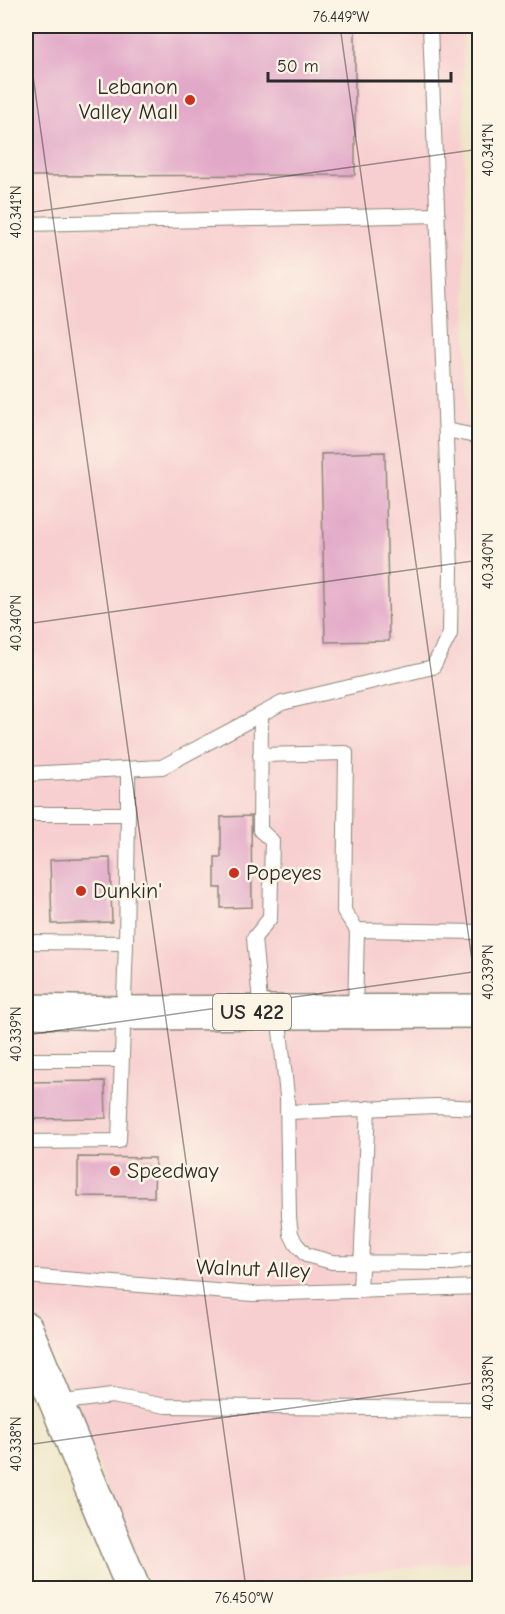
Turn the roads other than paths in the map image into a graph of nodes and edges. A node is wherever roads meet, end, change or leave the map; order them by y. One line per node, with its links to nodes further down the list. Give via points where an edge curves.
1 (430, 26): 2 (lane)
2 (438, 215): 3 (lane); 4 (lane)
3 (26, 224)
4 (446, 430): 5 (lane); 6 (lane, via 452,569 450,634 433,667 282,703)
5 (480, 437)
6 (261, 714): 7 (lane); 8 (lane, via 162,767)
7 (260, 755): 12 (lane, via 346,753 344,911); 17 (lane, via 260,830 272,842 270,918 254,938)
8 (128, 769): 9 (lane); 11 (lane)
9 (26, 774)
10 (26, 814): 11 (lane)
11 (128, 814): 15 (lane)
12 (357, 930): 13 (lane); 18 (lane)
13 (480, 932)
14 (26, 942): 15 (lane)
15 (126, 943): 19 (lane)
16 (26, 1011): 19 (main road, US 422)
17 (269, 1012): 18 (main road, US 422); 19 (main road, US 422); 25 (lane)
18 (355, 1012): 20 (main road, US 422)
19 (122, 1013): 22 (lane)
20 (478, 1017)
21 (26, 1060): 22 (lane)
22 (121, 1060): 26 (lane, via 119,1142)
23 (368, 1108): 24 (lane); 25 (lane); 28 (lane)
24 (480, 1108)
25 (287, 1112): 28 (lane, via 291,1234 306,1255 332,1262)
26 (26, 1142)
27 (480, 1258): 28 (lane, via 452,1263)
28 (361, 1262): 31 (lane)
29 (26, 1276): 31 (lane, Walnut Alley, via 253,1294)
30 (480, 1287): 31 (lane, Walnut Alley)
31 (360, 1291)
32 (26, 1329): 33 (main road)
33 (56, 1403): 34 (lane, via 112,1396 166,1406); 35 (main road)
34 (471, 1409)
35 (133, 1588)

